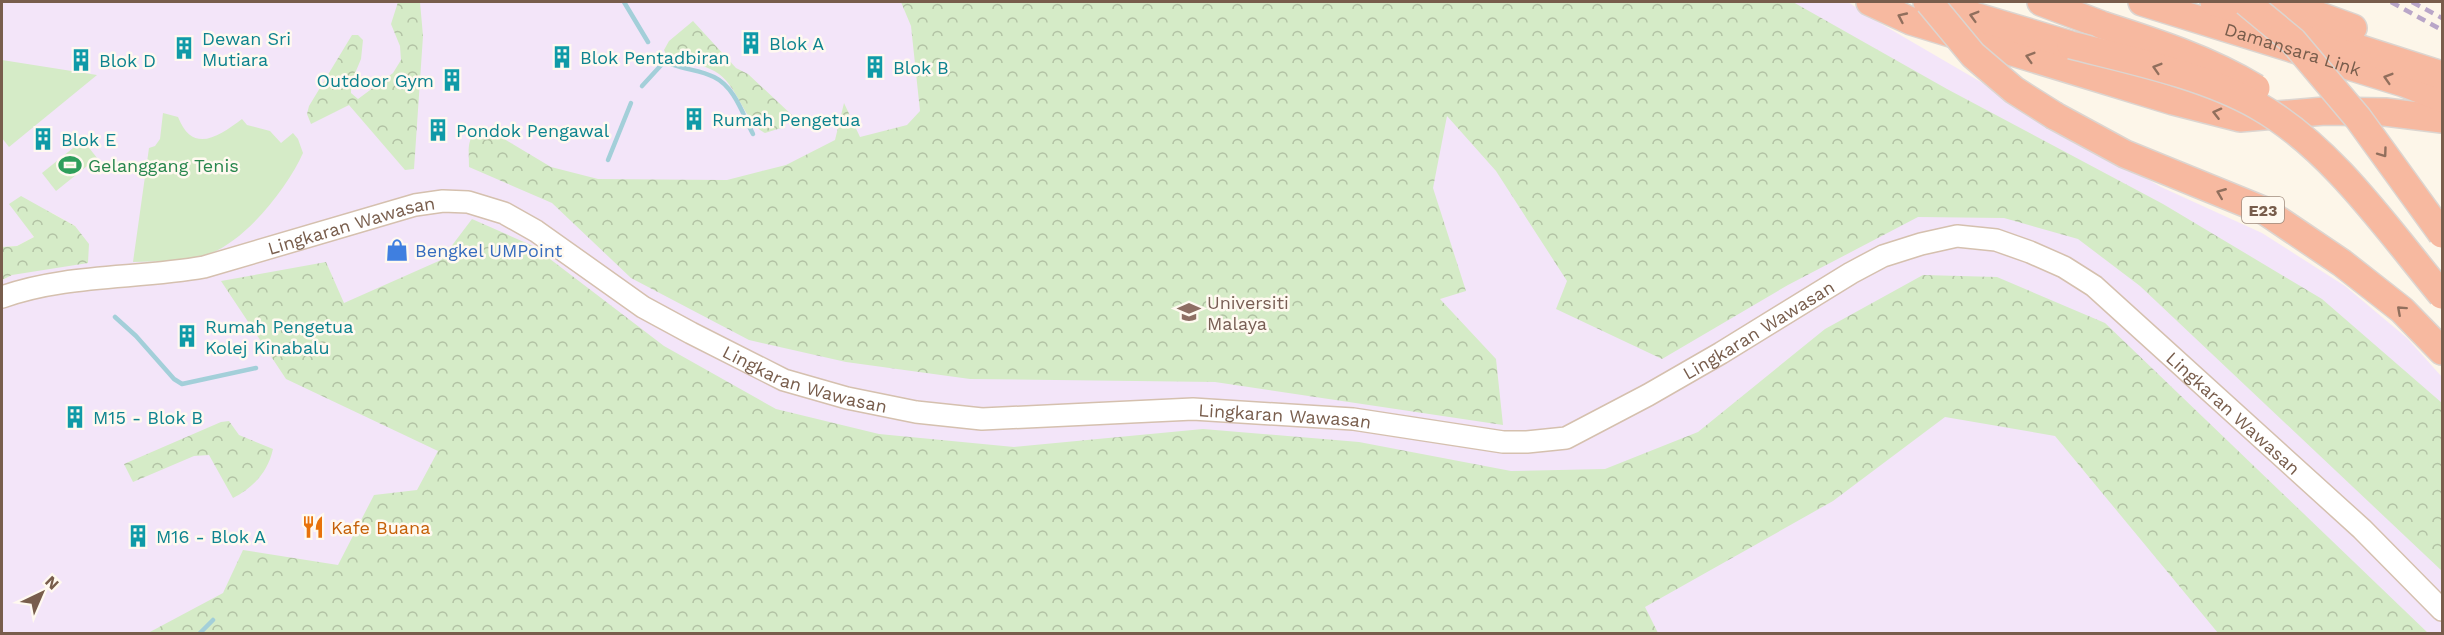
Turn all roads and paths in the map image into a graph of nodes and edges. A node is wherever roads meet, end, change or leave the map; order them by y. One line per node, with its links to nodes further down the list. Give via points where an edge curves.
1 (1870, 2): 13 (highway, one-way to 1, via 2385,112 2325,111 2240,118 1911,21)
2 (1928, 2): 16 (highway, one-way to 2, bridge, via 2331,164 2258,106 2152,66); 18 (highway, E23, one-way to 2, bridge, via 2402,310 2265,211 2125,154 2014,90 1973,55)
3 (2042, 2): 15 (highway, bridge, via 2229,71 2289,107 2372,186)
4 (2142, 2): 12 (highway, Damansara Link, one-way to 4)
5 (2214, 2): 11 (highway, Damansara Link)
6 (2246, 2): 14 (highway, one-way to 14, bridge, via 2300,50 2358,118)
7 (2281, 2): 9 (highway)
8 (2299, 2): 9 (highway)
9 (2322, 16): 10 (highway)
10 (2442, 62)
11 (2442, 75)
12 (2442, 98)
13 (2442, 119)
14 (2442, 234)
15 (2442, 282)
16 (2442, 295)
17 (2, 297): 19 (street, Lingkaran Wawasan, via 67,282 168,274 204,267 415,205 468,202 504,213 536,231 608,285 691,333 784,380 847,398 982,419 1193,409 1353,419 1503,442 1527,442 1566,438 1639,400 1883,256 1957,236 1996,240 2056,263 2094,286 2362,529)
18 (2442, 351)
19 (2442, 610)

